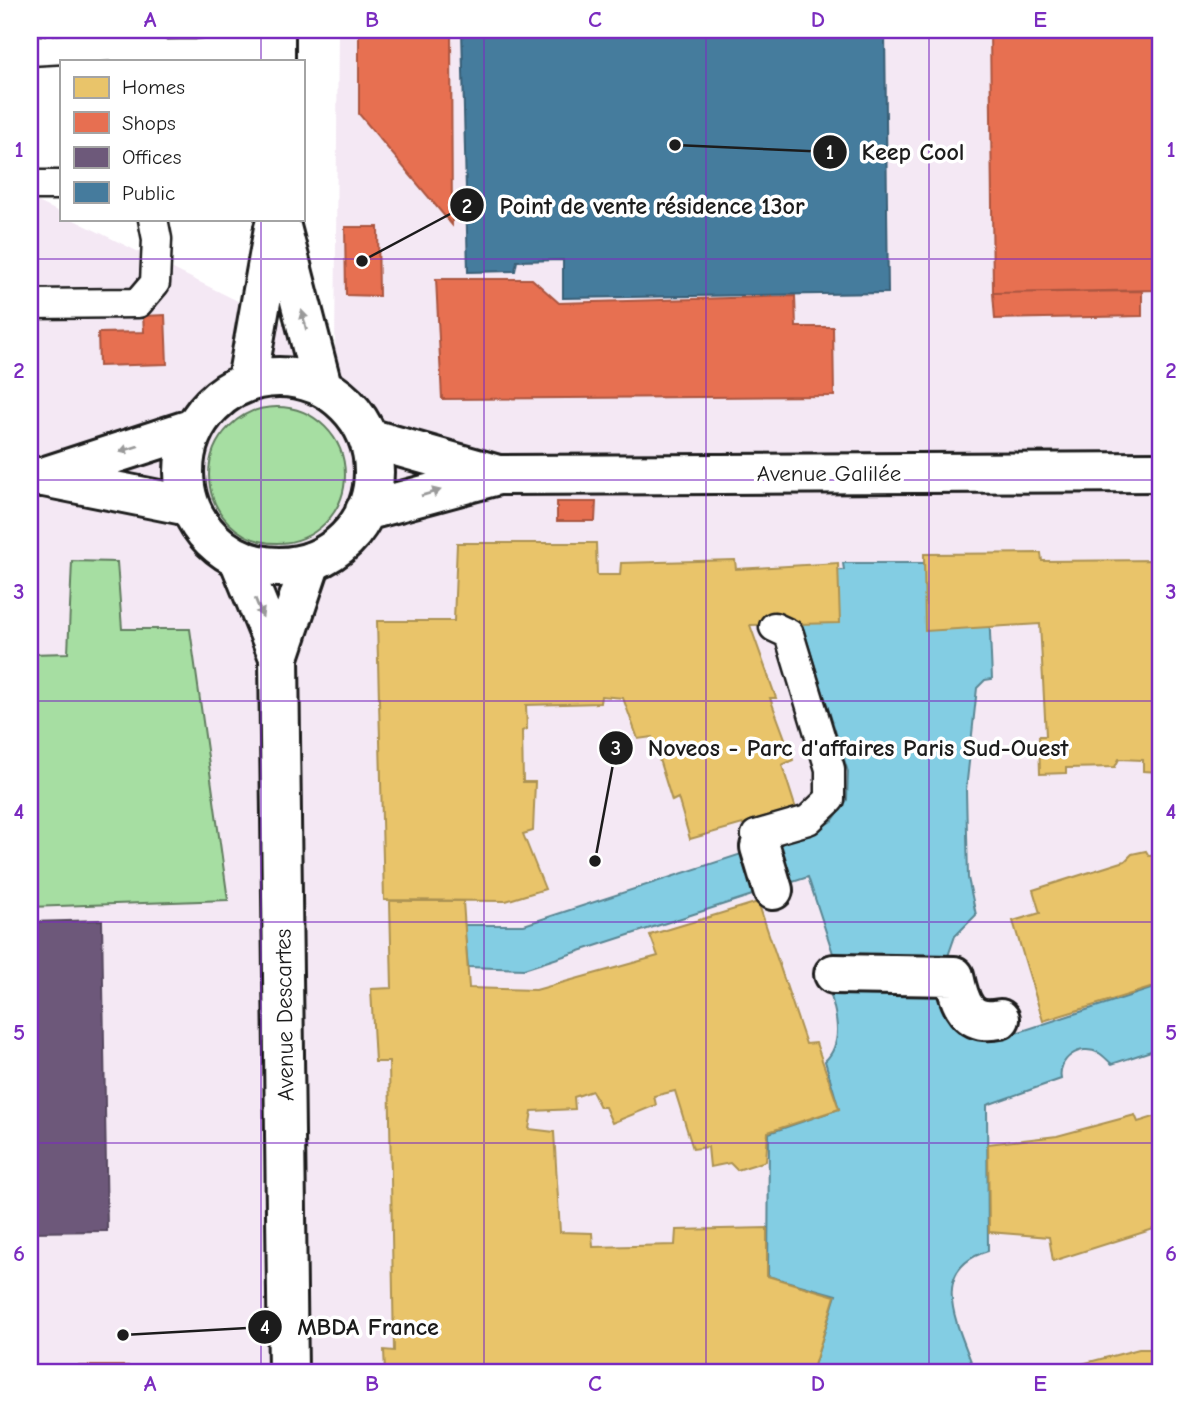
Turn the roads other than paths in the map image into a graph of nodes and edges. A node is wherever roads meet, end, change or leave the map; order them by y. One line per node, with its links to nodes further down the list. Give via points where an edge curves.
1 (155, 30): 4 (lane)
2 (275, 45): 4 (lane)
3 (30, 51): 4 (lane, via 116,46)
4 (127, 58)
5 (30, 185): 6 (lane)
6 (60, 185)
7 (153, 220): 10 (lane, via 158,239 155,283 138,303)
8 (277, 220): 11 (main road)
9 (277, 220): 12 (main road, one-way to 9)
10 (30, 304)
11 (247, 382): 12 (main road, via 297,378); 13 (main road, via 207,408)
12 (322, 386): 14 (main road, via 349,408)
13 (194, 428): 17 (main road, one-way to 17); 18 (main road, via 185,453)
14 (368, 438): 16 (main road, Avenue Galilée); 19 (main road, via 373,487)
15 (1160, 472): 16 (main road, Avenue Galilée)
16 (498, 475): 19 (main road, Avenue Galilée, one-way to 16)
17 (37, 477): 18 (main road)
18 (189, 506): 20 (main road, via 201,528)
19 (365, 511): 21 (main road, via 352,533)
20 (239, 559): 21 (main road, via 263,566); 23 (main road, Avenue Descartes, one-way to 23)
21 (312, 562): 23 (main road, Avenue Descartes)
22 (774, 627): 24 (lane, via 789,634 830,769 830,799 808,820)
23 (279, 657): 28 (main road, Avenue Descartes)
24 (758, 841): 25 (main road)
25 (773, 890)
26 (834, 974): 27 (main road, via 954,976 958,997 969,1014 984,1022)
27 (1000, 1019)
28 (288, 1372)

